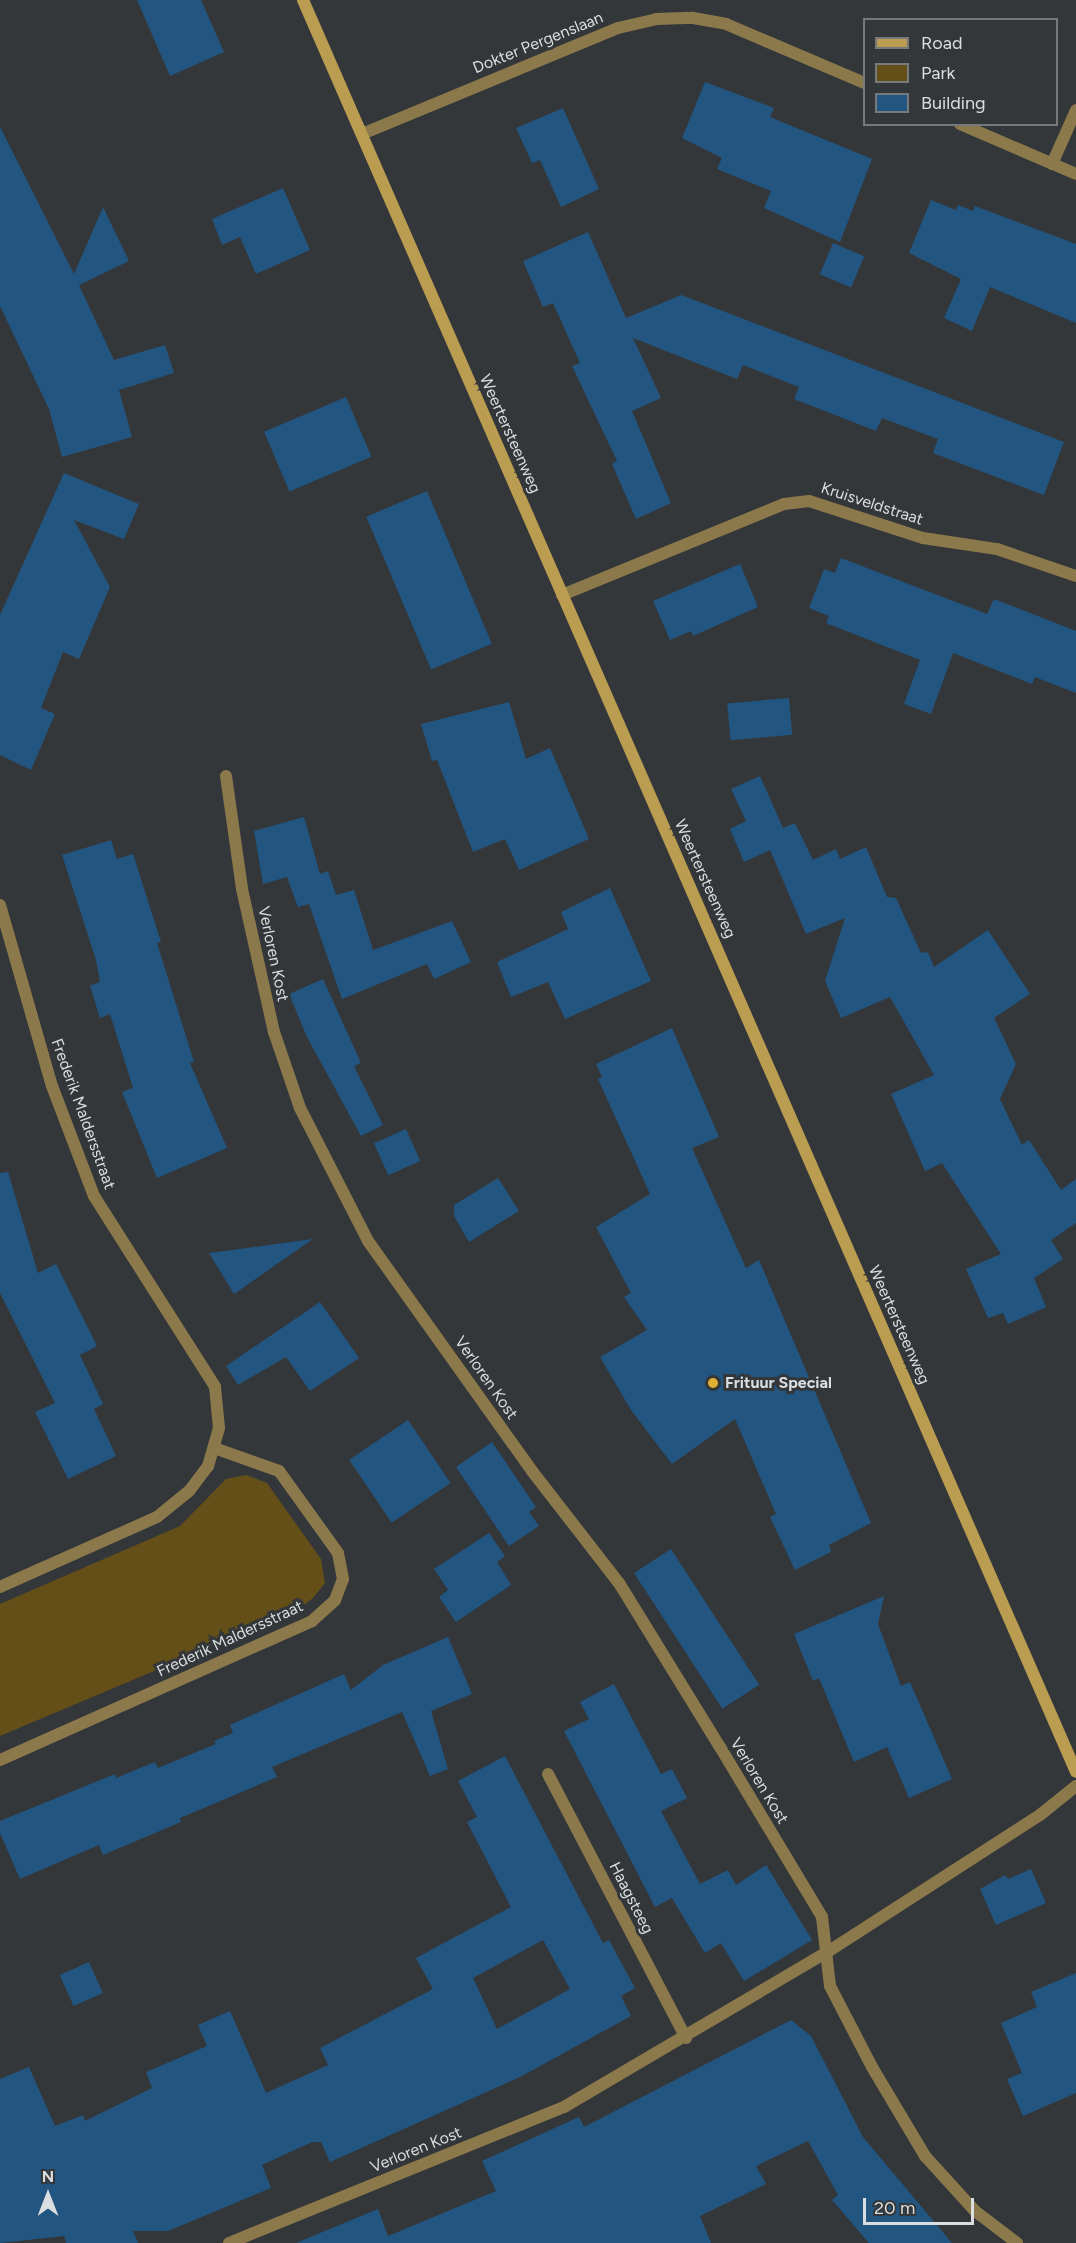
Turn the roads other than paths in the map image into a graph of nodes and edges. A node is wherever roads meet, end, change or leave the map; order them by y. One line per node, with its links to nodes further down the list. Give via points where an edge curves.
1 (303, 0): 5 (main road, Weertersteenweg)
2 (863, 83): 5 (street, Dokter Pergenslaan, via 726,24 693,18 656,19 618,28)
3 (1076, 110): 6 (street)
4 (965, 126): 6 (street)
5 (362, 134): 9 (main road, Weertersteenweg)
6 (1052, 164): 7 (street)
7 (1076, 174)
8 (1076, 576): 9 (street, Kruisveldstraat, via 997,549 923,538 809,501 784,504)
9 (562, 595): 15 (main road, Weertersteenweg)
10 (226, 776): 18 (street, Verloren Kost, via 258,967 274,1032 300,1108 368,1241 532,1471 620,1584 822,1917)
11 (0, 905): 12 (street, Frederik Maldersstraat, via 52,1086 94,1196 215,1387 219,1428)
12 (214, 1448): 13 (street, Frederik Maldersstraat, via 208,1466 189,1491 157,1517); 14 (street, Frederik Maldersstraat, via 279,1471 338,1553 343,1579 335,1600 312,1621)
13 (0, 1587)
14 (0, 1760)
15 (1076, 1772)
16 (548, 1774): 19 (street, Haagsteeg)
17 (1076, 1786): 18 (street, Verloren Kost, via 1040,1815)
18 (829, 1951): 19 (street, Verloren Kost); 21 (street, Verloren Kost, via 831,1986 872,2067 925,2156 975,2211)
19 (686, 2038): 20 (street, Verloren Kost, via 564,2106)
20 (229, 2243)
21 (1017, 2243)

